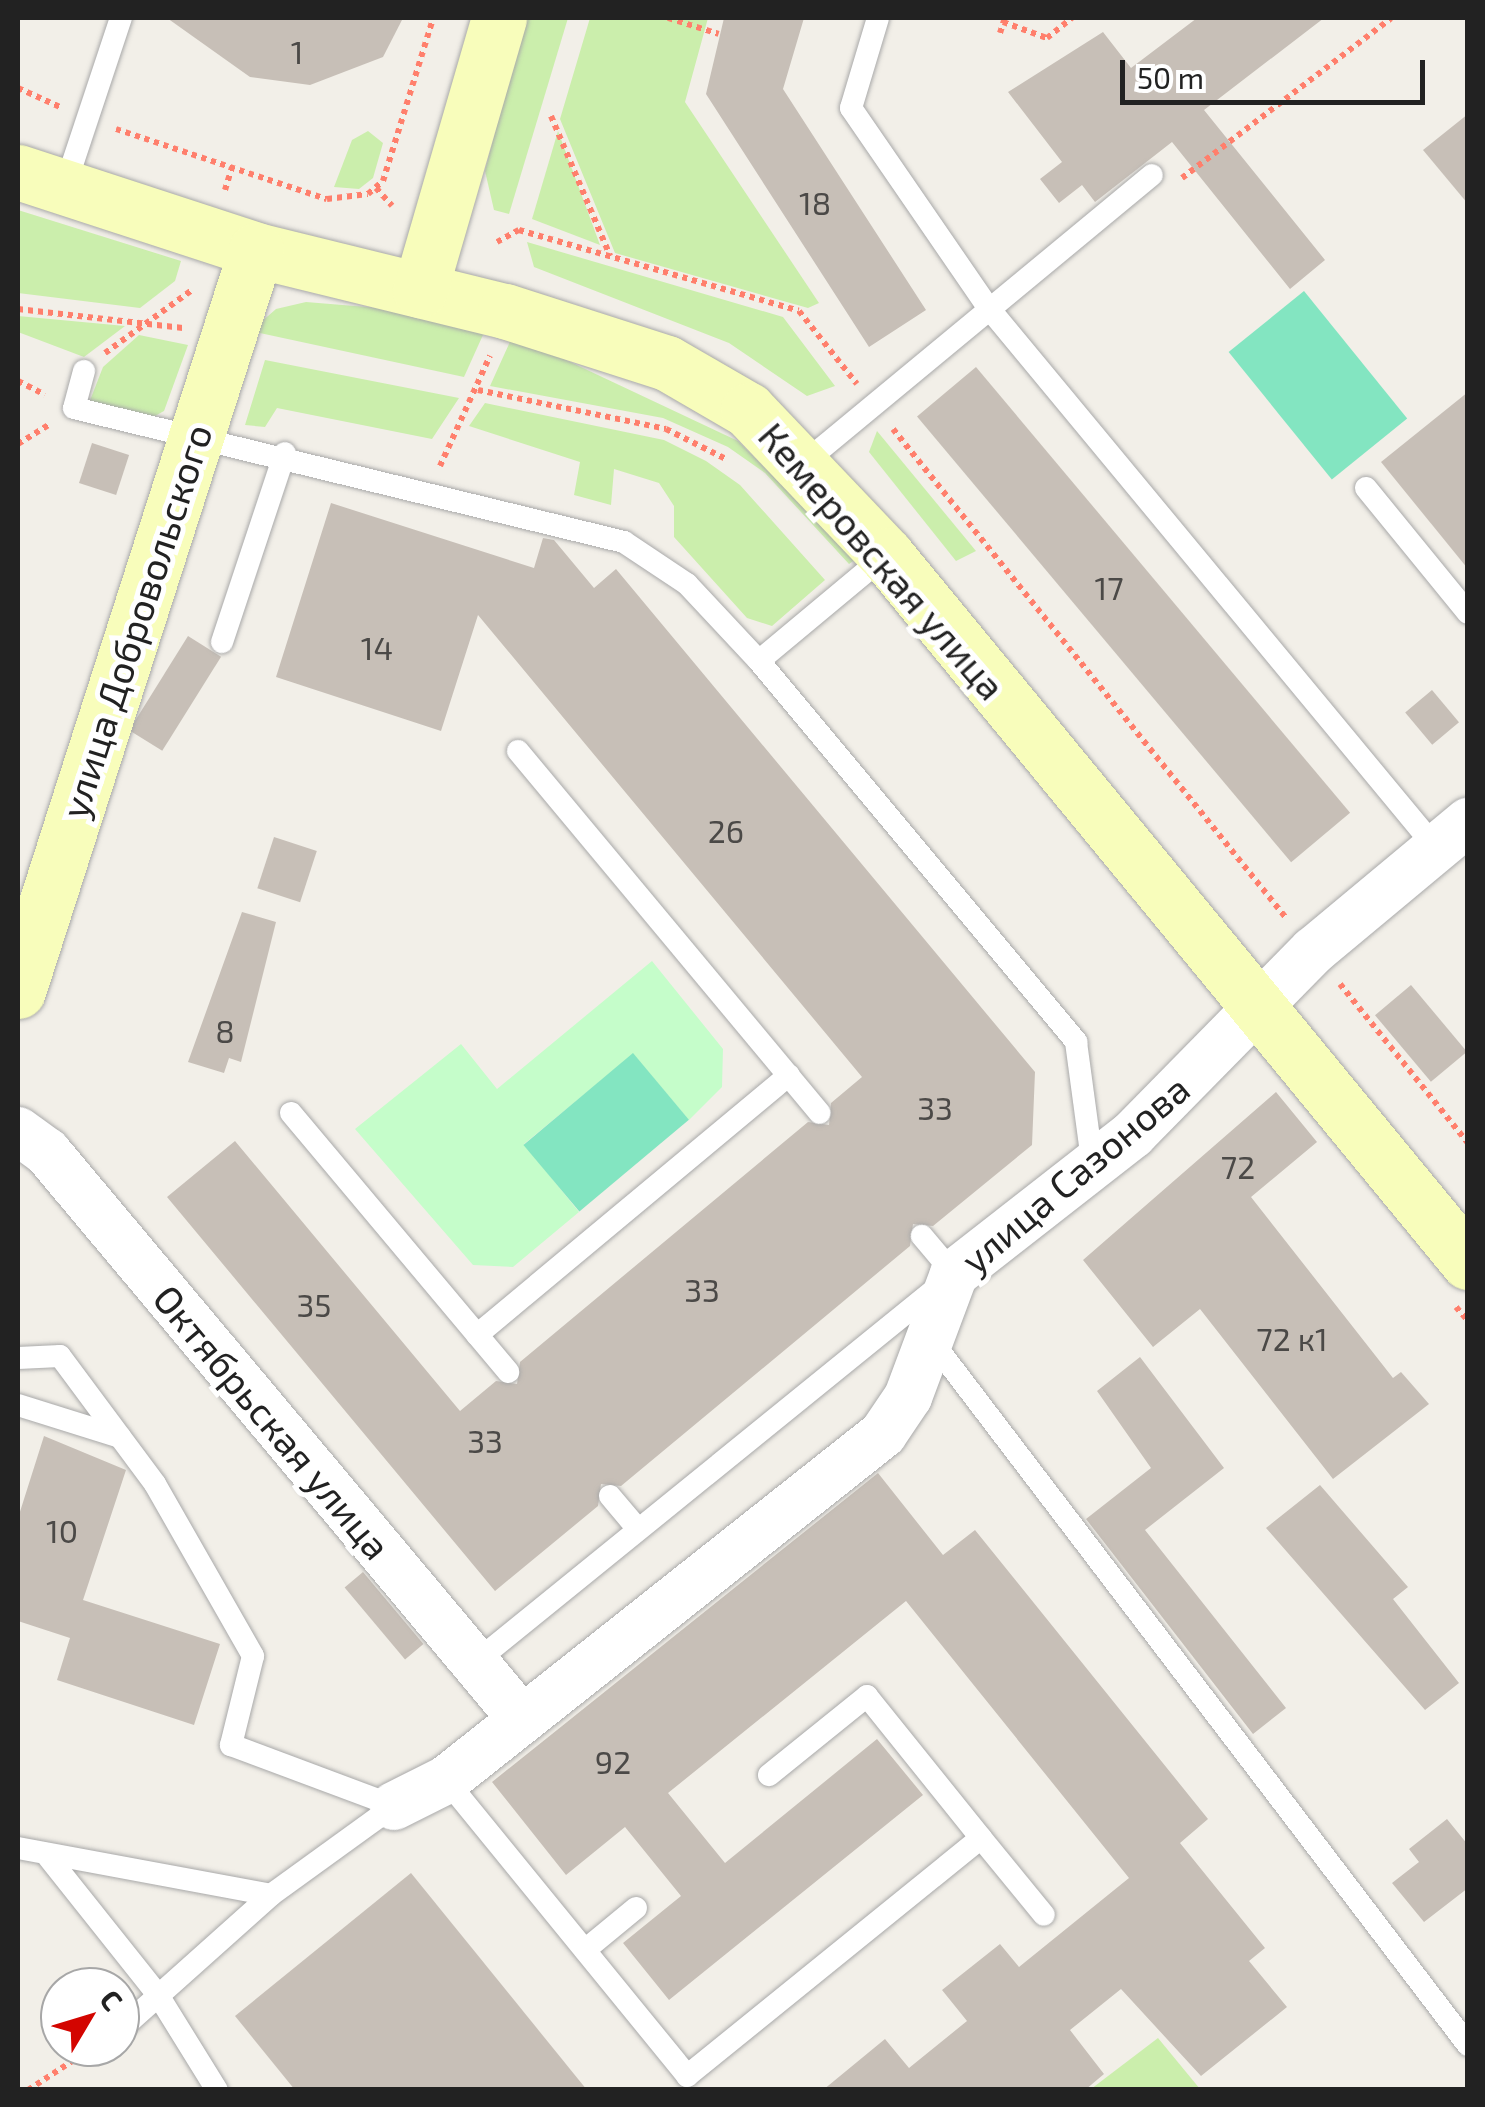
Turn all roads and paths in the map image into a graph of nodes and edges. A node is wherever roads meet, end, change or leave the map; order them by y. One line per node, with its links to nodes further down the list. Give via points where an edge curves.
1 (121, 18): 13 (lane)
2 (433, 18): 17 (path)
3 (499, 18): 25 (main road)
4 (668, 18): 10 (path)
5 (878, 18): 26 (lane, via 852,108)
6 (1072, 18): 8 (path, via 1047,38)
7 (1391, 18): 19 (path, via 1137,213)
8 (1004, 20): 9 (path)
9 (1000, 33)
10 (720, 34)
11 (18, 88): 13 (path)
12 (551, 116): 23 (path)
13 (88, 120): 14 (path); 16 (lane)
14 (232, 167): 17 (path, via 327,199); 18 (path)
15 (1152, 175): 19 (lane)
16 (41, 179): 22 (main road, Кемеровская улица)
17 (375, 188): 20 (path)
18 (225, 190)
19 (1124, 196): 26 (lane)
20 (392, 206)
21 (497, 242): 23 (path, via 519,230)
22 (256, 250): 25 (main road, Кемеровская улица); 34 (main road, улица Добровольского)
23 (610, 256): 33 (path, via 799,311)
24 (193, 289): 28 (path)
25 (420, 290): 36 (main road, Кемеровская улица, via 667,364 748,410)
26 (987, 306): 33 (lane); 45 (lane)
27 (18, 309): 28 (path)
28 (145, 318): 29 (path); 31 (path)
29 (199, 332)
30 (493, 346): 32 (path)
31 (84, 372): 34 (lane, via 74,408)
32 (478, 390): 37 (path, via 666,429); 39 (path, via 444,442)
33 (873, 403): 36 (lane); 46 (path)
34 (196, 438): 35 (lane); 48 (main road, улица Добровольского)
35 (285, 453): 39 (lane); 42 (lane)
36 (805, 462): 40 (main road, Кемеровская улица)
37 (747, 470)
38 (1366, 488): 41 (lane)
39 (435, 492): 43 (lane, via 624,542 687,584)
40 (886, 555): 43 (lane); 49 (main road, Кемеровская улица)
41 (1468, 613)
42 (222, 642)
43 (758, 661): 55 (lane, via 1076,1042)
44 (518, 751): 50 (lane)
45 (1452, 835): 49 (street, улица Сазонова)
46 (1288, 920)
47 (1337, 980): 54 (path)
48 (18, 992)
49 (1257, 1006): 55 (street, улица Сазонова, via 1133,1134); 57 (main road, Кемеровская улица)
50 (789, 1075): 51 (lane); 59 (lane)
51 (820, 1112)
52 (291, 1113): 59 (lane)
53 (18, 1131): 67 (street, Октябрьская улица, via 47,1152)
54 (1468, 1143)
55 (1092, 1161): 58 (street, улица Сазонова)
56 (922, 1236): 58 (lane)
57 (1468, 1262)
58 (954, 1274): 60 (street, улица Сазонова); 66 (lane)
59 (477, 1335): 62 (lane)
60 (928, 1335): 68 (street, улица Сазонова, via 908,1398 883,1434); 81 (lane)
61 (18, 1358): 64 (lane, via 60,1356)
62 (508, 1372)
63 (18, 1405): 64 (lane)
64 (120, 1437): 71 (lane, via 253,1656 232,1745)
65 (610, 1496): 66 (lane)
66 (637, 1528): 67 (lane)
67 (473, 1664): 68 (street, Октябрьская улица)
68 (522, 1719): 70 (street, улица Сазонова)
69 (769, 1775): 72 (lane, via 867,1696)
70 (446, 1780): 71 (street, улица Сазонова); 78 (lane)
71 (394, 1806): 75 (lane)
72 (981, 1838): 77 (lane); 78 (lane, via 686,2076)
73 (18, 1848): 74 (lane)
74 (49, 1858): 75 (lane); 79 (lane)
75 (271, 1895): 79 (lane)
76 (636, 1908): 78 (lane)
77 (1044, 1915)
78 (585, 1950)
79 (158, 1995): 80 (lane); 84 (lane)
80 (140, 2012)
81 (1468, 2046)
82 (63, 2067): 83 (path)
83 (28, 2090)
84 (217, 2090)

